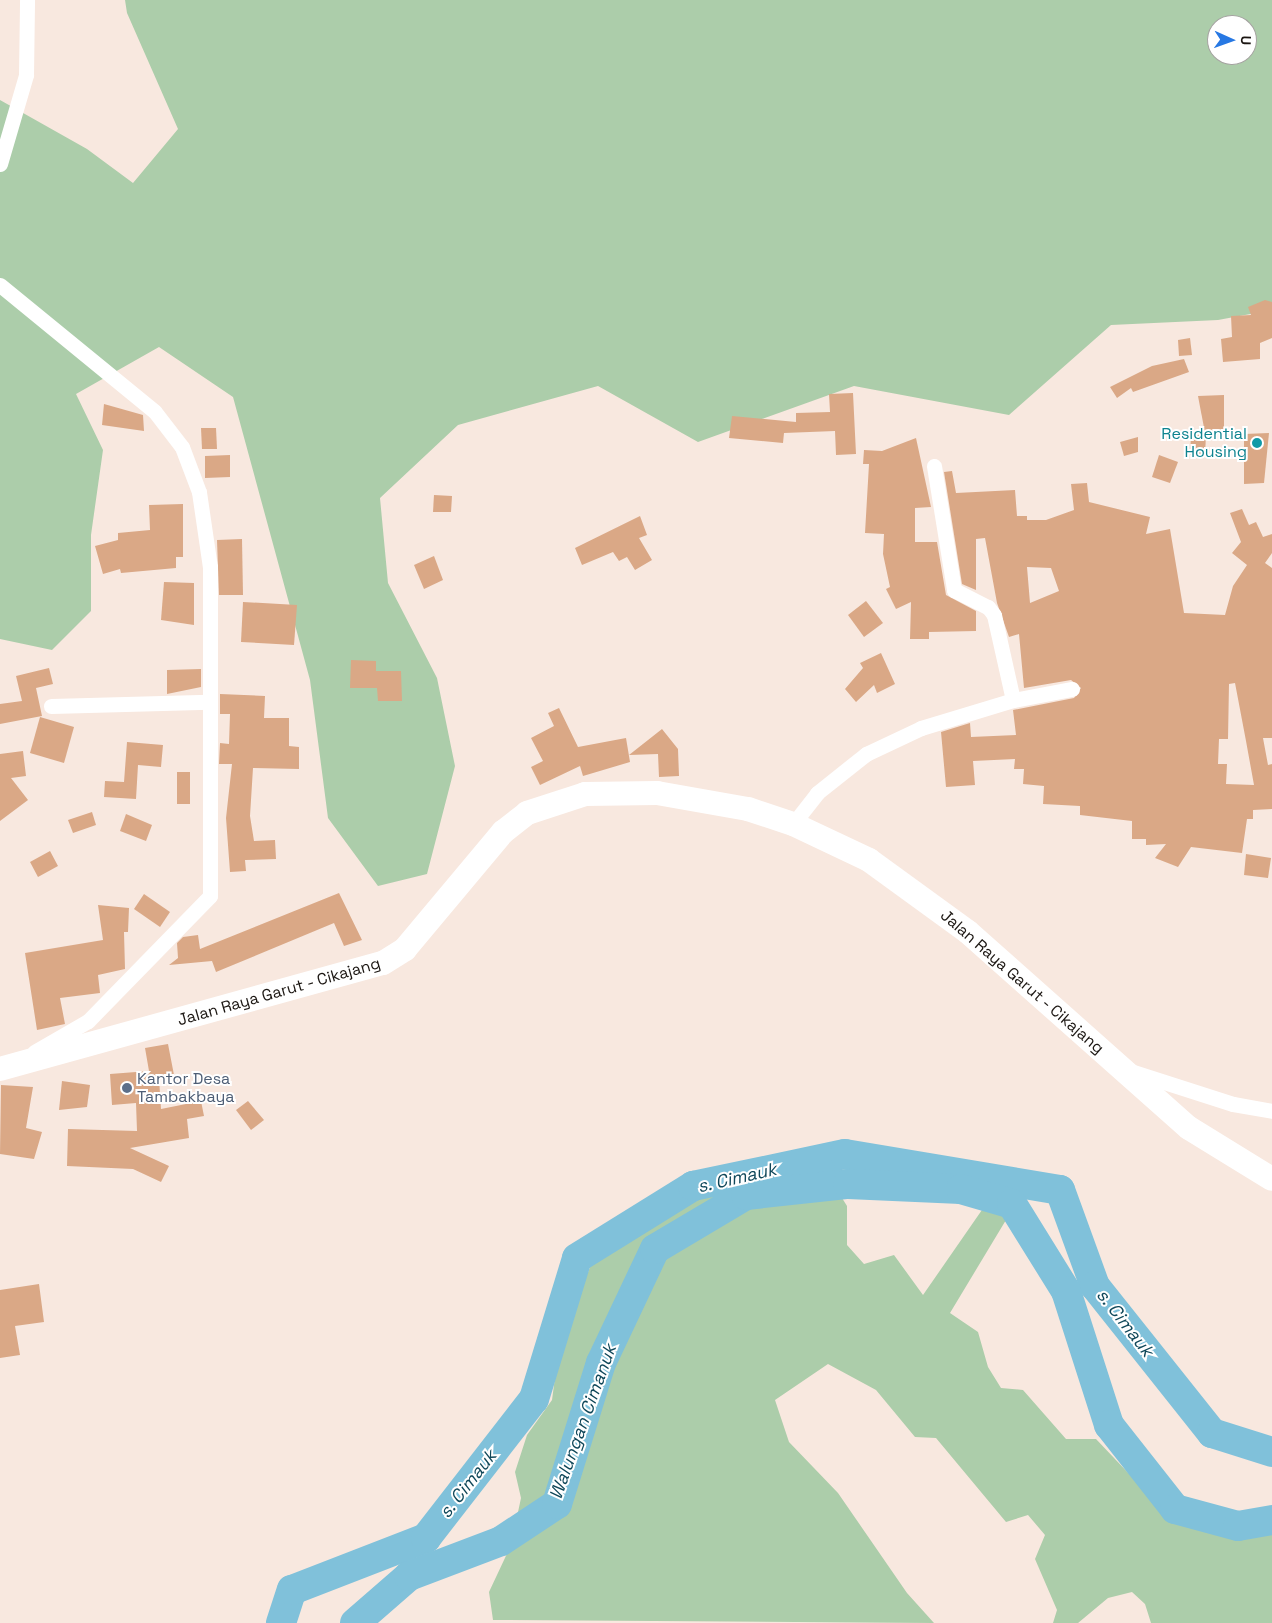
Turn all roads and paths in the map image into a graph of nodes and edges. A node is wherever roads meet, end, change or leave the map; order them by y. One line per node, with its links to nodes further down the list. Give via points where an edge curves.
1 (27, 0): 2 (street, via 26,75)
2 (0, 164)
3 (0, 285): 7 (street, via 154,412 182,447 199,492 210,566)
4 (934, 466): 6 (street, via 954,590 994,615)
5 (1072, 689): 6 (street)
6 (1013, 700): 9 (street, via 921,728 866,754 817,793)
7 (209, 702): 8 (street); 10 (street, via 212,886 208,903 88,1021)
8 (51, 706)
9 (793, 824): 10 (main road, Jalan Raya Garut - Cikajang, via 725,802 657,793 623,791 554,802 527,813 503,832 405,949 383,963); 11 (main road, Jalan Raya Garut - Cikajang, via 869,860 968,932)
10 (0, 1068)
11 (1120, 1068): 12 (street, via 1233,1104); 13 (main road, Jalan Raya Garut - Cikajang, via 1189,1128)
12 (1272, 1111)
13 (1272, 1179)

